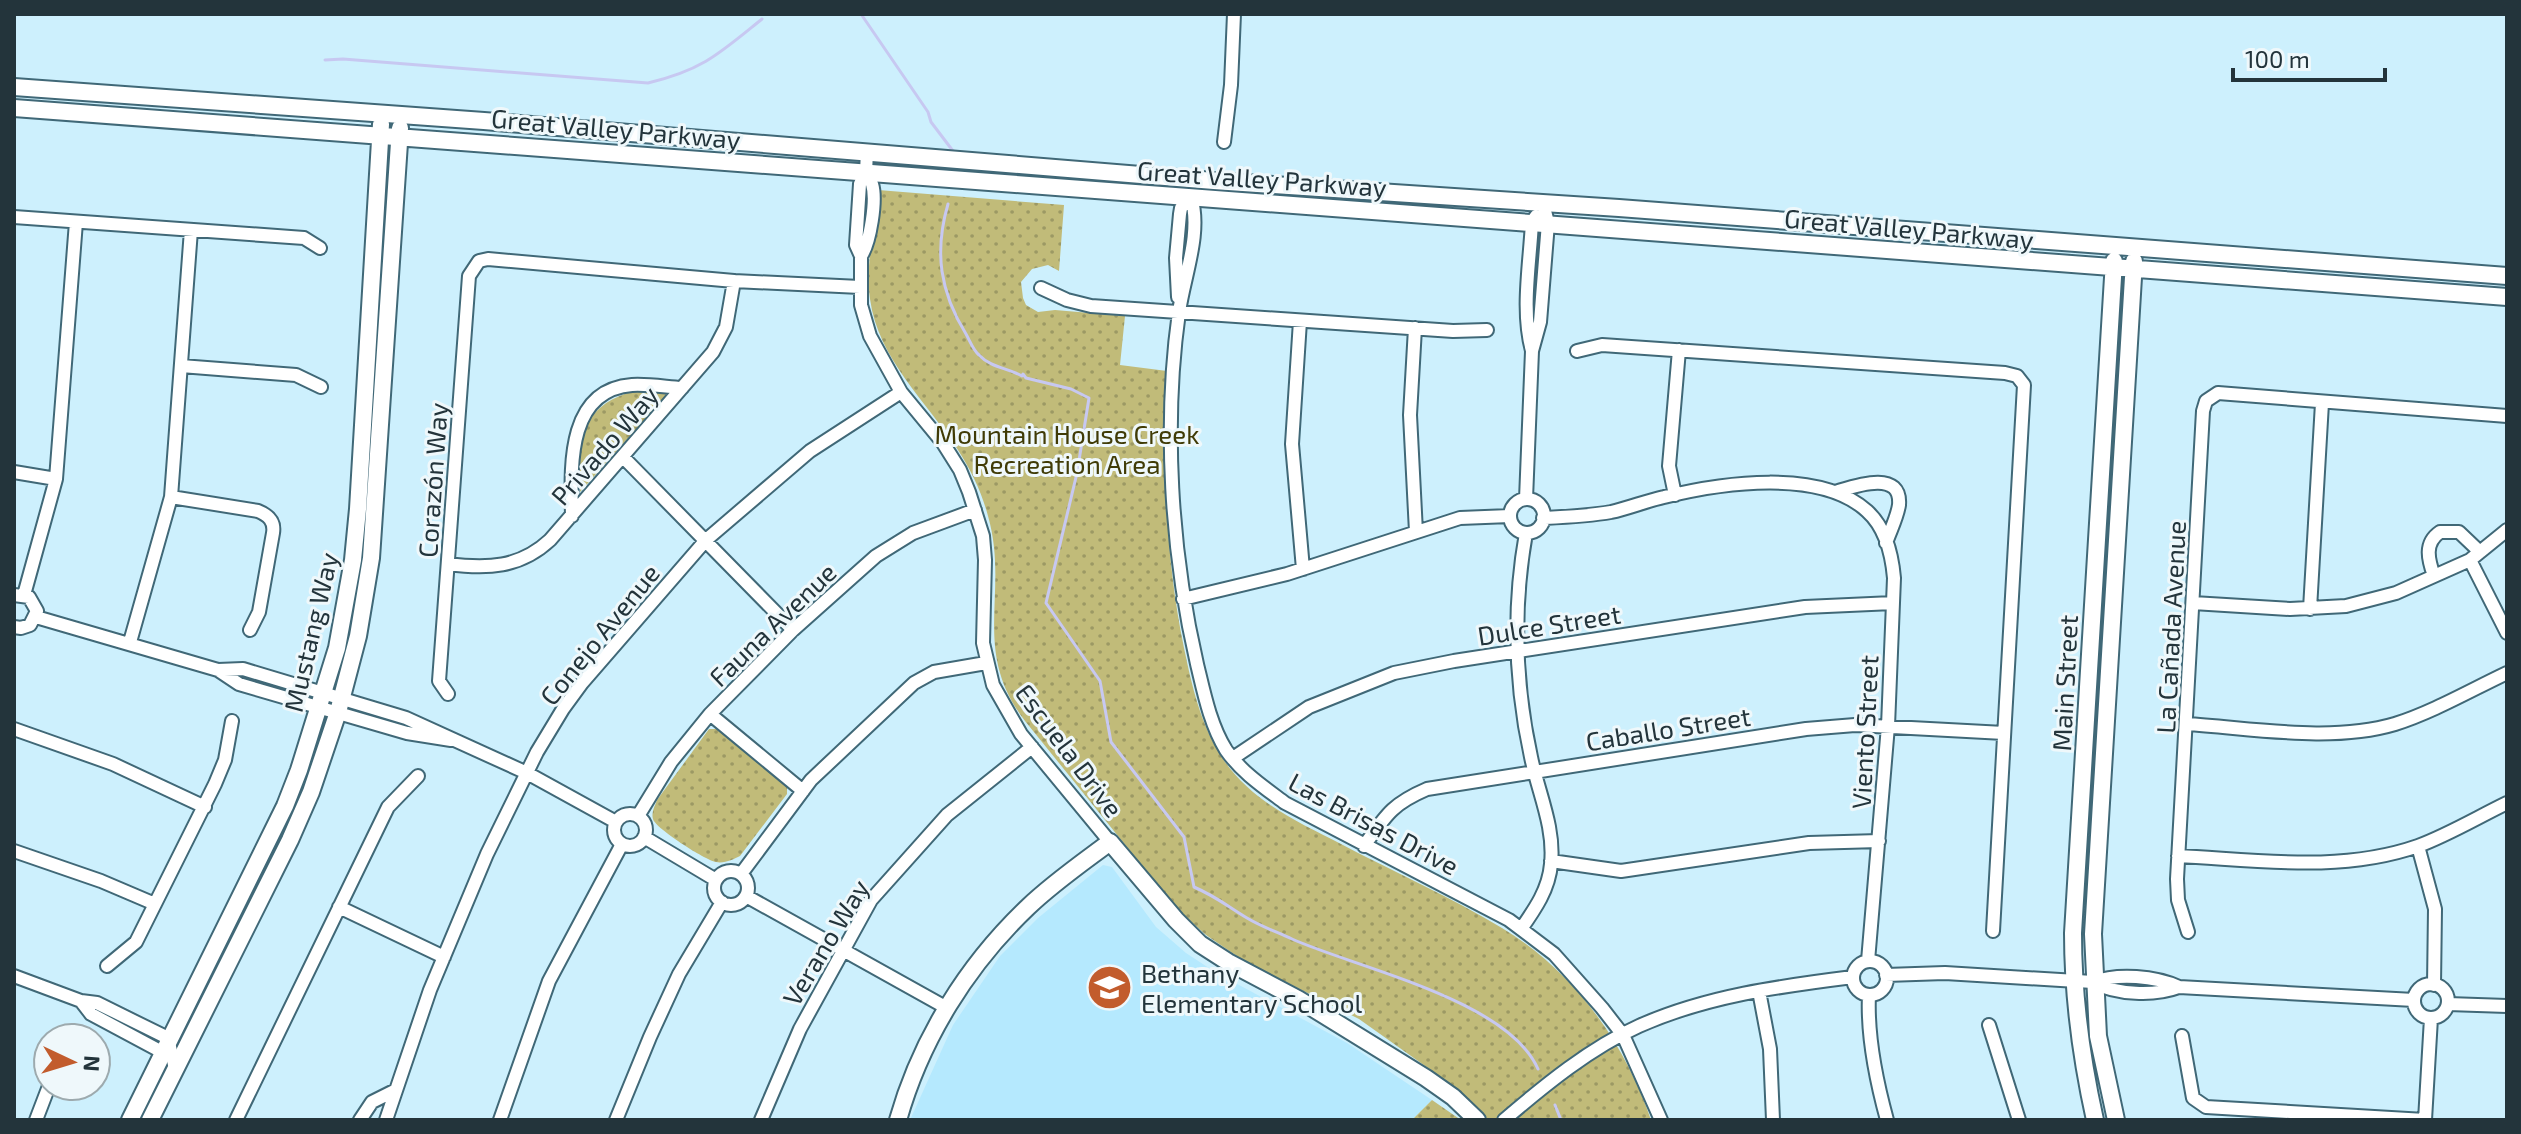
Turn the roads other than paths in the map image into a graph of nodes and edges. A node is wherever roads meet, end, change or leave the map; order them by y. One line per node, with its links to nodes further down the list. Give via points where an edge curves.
1 (1234, 14): 8 (street)
2 (14, 87): 4 (main road, Great Valley Parkway)
3 (14, 108): 6 (main road, Great Valley Parkway)
4 (382, 114): 5 (main road, Great Valley Parkway); 6 (main road, Mustang Way)
5 (401, 115): 7 (main road, Mustang Way); 9 (main road, Great Valley Parkway)
6 (380, 134): 7 (main road, Great Valley Parkway); 75 (main road, Mustang Way, via 357,522 346,609)
7 (399, 135): 10 (main road, Great Valley Parkway); 76 (main road, Mustang Way, via 371,558)
8 (1224, 142)
9 (867, 152): 10 (street, Escuela Drive); 11 (main road, Great Valley Parkway)
10 (866, 172): 12 (main road, Great Valley Parkway); 25 (street, Escuela Drive, via 857,215)
11 (1214, 181): 12 (main road); 13 (main road, Great Valley Parkway)
12 (1191, 197): 16 (main road, Great Valley Parkway); 28 (street, Las Brisas Drive, via 1180,214)
13 (1543, 203): 16 (street); 18 (main road, Great Valley Parkway)
14 (14, 217): 15 (street)
15 (76, 222): 17 (street); 42 (street)
16 (1540, 223): 21 (main road, Great Valley Parkway); 46 (street, via 1527,313 1532,351)
17 (191, 230): 19 (street, via 304,238); 34 (street)
18 (2115, 247): 20 (main road, Great Valley Parkway); 21 (main road, Main Street)
19 (320, 248)
20 (2135, 249): 22 (main road, Main Street); 23 (main road, Great Valley Parkway)
21 (2114, 268): 22 (main road, Great Valley Parkway); 118 (main road, Main Street)
22 (2134, 269): 27 (main road, Great Valley Parkway); 119 (main road, Main Street)
23 (2507, 276)
24 (734, 281): 25 (street); 36 (street, Privado Way, via 722,338); 57 (street, Corazón Way, via 479,261 469,276)
25 (860, 287): 37 (street, Escuela Drive, via 870,336)
26 (1041, 288): 28 (street, via 1091,306)
27 (2507, 297)
28 (1179, 312): 29 (street); 61 (street, Las Brisas Drive, via 1171,424)
29 (1300, 321): 30 (street); 58 (street, via 1292,444)
30 (1415, 328): 31 (street); 52 (street, via 1410,415)
31 (1487, 330)
32 (1679, 350): 33 (street, via 1602,345); 44 (street, via 1669,466); 82 (street, via 2017,376 2024,385)
33 (1577, 351)
34 (181, 366): 35 (street, via 296,375); 45 (street)
35 (321, 387)
36 (682, 388): 40 (street, Privado Way); 48 (street, via 621,387 589,406 574,444)
37 (901, 392): 47 (street, Escuela Drive, via 960,470); 54 (street, Conejo Avenue, via 810,451)
38 (2322, 403): 39 (street); 63 (street, La Cañada Avenue, via 2218,393 2206,401); 64 (street)
39 (2507, 416)
40 (623, 457): 48 (street, Privado Way); 54 (street)
41 (14, 472): 42 (street)
42 (56, 479): 60 (street)
43 (1835, 492): 44 (street, via 1790,483); 55 (street, Viento Street, via 1867,511); 55 (street, via 1871,482 1889,485 1899,504)
44 (1675, 495): 50 (street, via 1611,512)
45 (171, 497): 67 (street, via 258,511 272,521 259,612); 70 (street)
46 (1526, 499): 49 (street, via 1516,503); 50 (street, via 1539,505)
47 (975, 510): 68 (street, Fauna Avenue, via 913,533 876,556); 72 (street, Escuela Drive, via 985,560)
48 (572, 516): 57 (street, Privado Way, via 526,559 483,568)
49 (1510, 516): 52 (street, via 1460,518); 53 (street, via 1513,526)
50 (1543, 518): 53 (street, via 1537,530)
51 (2507, 530): 56 (street)
52 (1416, 532): 58 (street)
53 (1526, 533): 71 (street, via 1517,598)
54 (706, 540): 68 (street); 86 (street, Conejo Avenue, via 582,683)
55 (1886, 543): 62 (street, Viento Street, via 1892,558)
56 (2475, 556): 59 (street); 59 (street, via 2459,532 2440,532 2429,544); 69 (street)
57 (448, 564): 74 (street, Corazón Way, via 439,681)
58 (1303, 569): 61 (street)
59 (2434, 576): 64 (street, via 2370,601)
60 (19, 595): 65 (street, via 33,601)
61 (1183, 599): 84 (street, Las Brisas Drive, via 1207,706)
62 (1893, 603): 71 (street, Dulce Street, via 1805,607); 80 (street, Viento Street)
63 (2193, 603): 64 (street); 79 (street, La Cañada Avenue)
64 (2310, 609)
65 (36, 617): 66 (street); 70 (street)
66 (14, 629)
67 (250, 630)
68 (793, 630): 77 (street, Fauna Avenue)
69 (2507, 633)
70 (130, 642): 75 (street, via 218,670 243,669)
71 (1518, 651): 84 (street, Dulce Street, via 1394,673 1346,691 1309,707); 85 (street)
72 (986, 663): 83 (street, Escuela Drive, via 1006,710); 88 (street, via 934,672 914,683)
73 (2507, 673): 79 (street, via 2407,720 2378,728 2318,732)
74 (448, 694)
75 (323, 700): 76 (street); 131 (main road, Mustang Way, via 285,806)
76 (340, 705): 86 (street, via 407,733 451,740); 132 (main road, Mustang Way, via 290,840)
77 (710, 714): 88 (street); 91 (street, Fauna Avenue, via 671,762)
78 (232, 721): 90 (street, via 225,760)
79 (2186, 724): 100 (street, La Cañada Avenue)
80 (1888, 726): 82 (street, Caballo Street); 85 (street, Caballo Street, via 1806,729); 94 (street, Viento Street)
81 (14, 729): 90 (street, via 113,764)
82 (2004, 733): 109 (street)
83 (1032, 747): 95 (street, Escuela Drive); 111 (street, Verano Way, via 947,815 871,900)
84 (1233, 758): 97 (street, Las Brisas Drive, via 1285,803)
85 (1534, 771): 97 (street, Caballo Street, via 1411,796 1392,808); 101 (street, via 1551,837)
86 (527, 773): 92 (street); 112 (street, Conejo Avenue)
87 (418, 776): 107 (street, via 388,807)
88 (803, 791): 102 (street)
89 (2507, 803): 98 (street)
90 (205, 807): 106 (street)
91 (638, 816): 92 (street, via 628,814); 93 (street)
92 (616, 822): 96 (street, via 615,837)
93 (644, 837): 96 (street, via 637,844); 103 (street)
94 (1879, 841): 101 (street, via 1809,843 1621,871); 113 (street, Viento Street)
95 (1110, 842): 126 (main road, via 1029,905 989,947); 143 (main road, Escuela Drive, via 1200,944 1413,1069)
96 (622, 844): 139 (street, via 549,981)
97 (1364, 846): 108 (street, Las Brisas Drive)
98 (2418, 846): 100 (street, via 2343,862); 120 (street, via 2435,909)
99 (14, 851): 106 (street)
100 (2178, 856): 110 (street, La Cañada Avenue, via 2178,900)
101 (1551, 861): 108 (street, via 1544,891)
102 (741, 874): 103 (street, via 725,872); 104 (street, via 747,882)
103 (716, 880): 105 (street)
104 (746, 896): 105 (street, via 738,903); 111 (street)
105 (722, 902): 140 (street, via 679,974)
106 (155, 904): 114 (street, via 136,942)
107 (339, 907): 112 (street); 136 (street)
108 (1521, 929): 129 (street, Las Brisas Drive, via 1554,954)
109 (1993, 931)
110 (2188, 932)
111 (844, 948): 126 (street); 141 (street, Verano Way, via 800,1029)
112 (444, 957): 133 (street, Conejo Avenue)
113 (1868, 961): 115 (street); 117 (street)
114 (107, 966)
115 (1886, 975): 118 (street); 122 (street, via 1882,989)
116 (14, 976): 131 (street, via 97,1003)
117 (1853, 977): 121 (street); 122 (street, via 1857,989)
118 (2073, 981): 119 (street); 149 (main road, Main Street)
119 (2093, 982): 123 (street, via 2106,977 2163,980 2179,987); 150 (main road, Main Street)
120 (2434, 985): 123 (street, via 2421,988); 124 (street, via 2444,990)
121 (1759, 991): 129 (street, via 1675,1012); 146 (street, via 1770,1049)
122 (1869, 995): 147 (street, via 1868,1017)
123 (2414, 1000): 127 (street, via 2418,1011)
124 (2448, 1004): 125 (street); 127 (street, via 2441,1015)
125 (2507, 1006)
126 (947, 1008): 142 (main road)
127 (2431, 1018): 151 (street)
128 (1989, 1025): 148 (street)
129 (1623, 1035): 144 (street); 145 (street, Las Brisas Drive)
130 (2182, 1036): 151 (street, via 2193,1098 2206,1107)
131 (166, 1046): 132 (street); 134 (main road, Mustang Way)
132 (175, 1069): 135 (main road, Mustang Way)
133 (396, 1090): 137 (street, via 372,1102); 138 (street, Conejo Avenue)
134 (130, 1120)
135 (150, 1120)
136 (236, 1120)
137 (360, 1120)
138 (386, 1120)
139 (500, 1120)
140 (616, 1120)
141 (761, 1120)
142 (898, 1120)
143 (1477, 1120)
144 (1504, 1120)
145 (1661, 1120)
146 (1773, 1120)
147 (1887, 1120)
148 (2019, 1120)
149 (2095, 1120)
150 (2116, 1120)
151 (2425, 1120)

